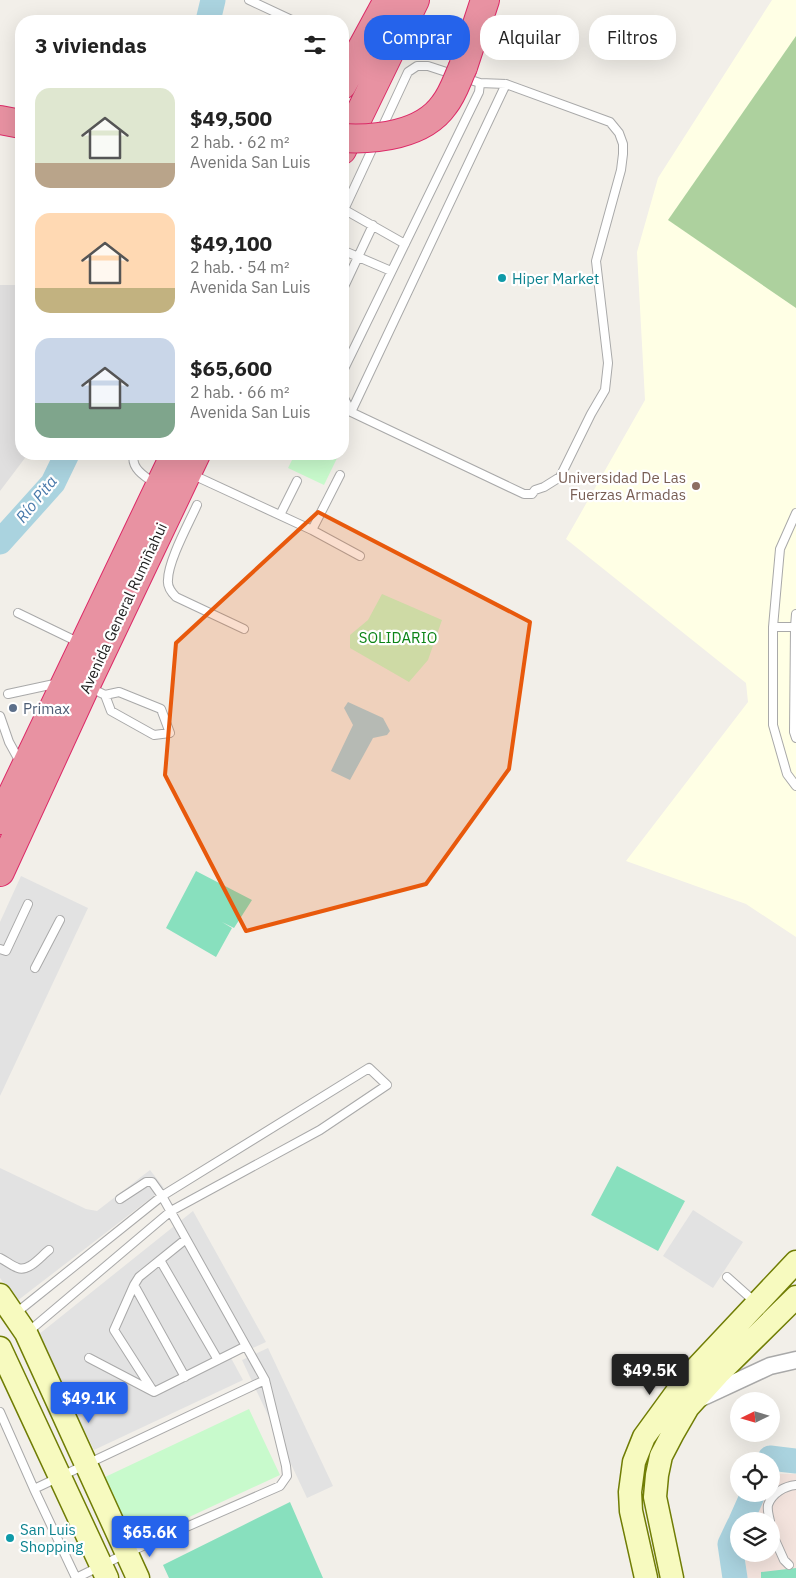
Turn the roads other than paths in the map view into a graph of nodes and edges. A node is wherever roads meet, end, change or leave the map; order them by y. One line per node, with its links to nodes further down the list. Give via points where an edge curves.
1 (250, 0): 5 (lane)
2 (388, 0): 6 (highway)
3 (416, 0): 12 (highway)
4 (485, 0): 7 (highway)
5 (273, 15)
6 (349, 71)
7 (472, 75): 8 (lane); 13 (highway, bridge, via 452,92 444,106 401,134); 14 (lane, via 428,66 417,66 408,72); 17 (lane, via 479,92)
8 (506, 84): 24 (lane); 24 (lane, via 610,122 620,133 623,144 621,170 596,261 608,362 605,390 560,477 532,494 524,494)
9 (15, 117): 10 (street)
10 (0, 118): 11 (highway)
11 (15, 122)
12 (349, 136)
13 (349, 138)
14 (349, 201)
15 (349, 214): 16 (lane)
16 (373, 225): 17 (lane); 19 (lane)
17 (405, 244): 20 (lane)
18 (349, 252): 19 (lane)
19 (359, 256): 20 (lane); 21 (lane)
20 (391, 271): 22 (lane)
21 (349, 277)
22 (349, 358)
23 (349, 408): 24 (lane)
24 (351, 412)
25 (133, 460): 29 (lane, via 135,467)
26 (186, 460): 29 (highway, Avenida General Rumiñahui); 32 (lane); 34 (highway, Avenida General Rumiñahui)
27 (340, 475): 33 (lane)
28 (297, 482): 32 (lane)
29 (159, 486): 41 (highway, Avenida General Rumiñahui)
30 (198, 505): 34 (lane)
31 (796, 513): 38 (lane, via 780,550)
32 (280, 515): 33 (lane)
33 (312, 530): 35 (lane)
34 (162, 554): 40 (lane, via 169,590 176,597); 42 (highway, Avenida General Rumiñahui)
35 (360, 556)
36 (18, 613): 41 (lane)
37 (796, 614): 39 (lane)
38 (773, 627): 39 (lane); 47 (lane, via 772,725 787,774)
39 (795, 627): 45 (lane)
40 (244, 629)
41 (84, 645): 42 (highway, Avenida General Rumiñahui)
42 (86, 687): 42 (lane, via 111,711 154,735 170,733 161,710 119,692); 43 (lane); 46 (highway, Avenida General Rumiñahui); 49 (highway, Avenida General Rumiñahui)
43 (8, 694)
44 (0, 716): 46 (lane)
45 (796, 738)
46 (24, 770): 48 (highway, Avenida General Rumiñahui)
47 (796, 786)
48 (4, 803)
49 (0, 872)
50 (28, 904): 52 (lane, via 6,952)
51 (60, 920): 53 (lane)
52 (0, 948)
53 (35, 968)
54 (162, 1196): 55 (lane, via 152,1182 146,1182); 56 (lane); 56 (lane, via 369,1068 388,1085 320,1130); 67 (lane)
55 (120, 1199)
56 (170, 1211): 57 (lane); 67 (lane)
57 (186, 1239): 60 (lane); 68 (lane)
58 (49, 1250): 59 (lane, via 25,1269)
59 (0, 1258)
60 (160, 1260): 63 (lane); 71 (lane)
61 (796, 1262): 66 (street)
62 (727, 1277): 66 (lane)
63 (134, 1285): 73 (lane); 75 (lane, via 114,1330)
64 (0, 1295): 67 (street)
65 (796, 1298): 76 (street)
66 (757, 1303): 89 (street, via 687,1378 644,1437 634,1462 630,1492)
67 (20, 1324): 69 (street); 78 (street)
68 (246, 1346): 71 (lane); 74 (lane)
69 (0, 1349): 79 (street)
70 (89, 1358): 75 (lane)
71 (218, 1360): 73 (lane)
72 (796, 1360): 76 (street, via 770,1366)
73 (185, 1376): 75 (lane)
74 (265, 1380): 78 (lane); 84 (lane, via 286,1466 287,1476 280,1486)
75 (154, 1392)
76 (694, 1402): 90 (street, via 669,1440 657,1475 655,1497)
77 (0, 1412): 81 (lane)
78 (87, 1463): 79 (lane); 84 (street)
79 (60, 1476): 81 (lane); 86 (street)
80 (796, 1486): 82 (lane, via 787,1486 774,1496 768,1506)
81 (34, 1488): 87 (lane)
82 (769, 1512)
83 (780, 1551): 85 (lane)
84 (127, 1553): 86 (lane); 88 (street)
85 (789, 1565)
86 (104, 1572): 87 (lane)
87 (76, 1578)
88 (138, 1578)
89 (646, 1578)
90 (672, 1578)

